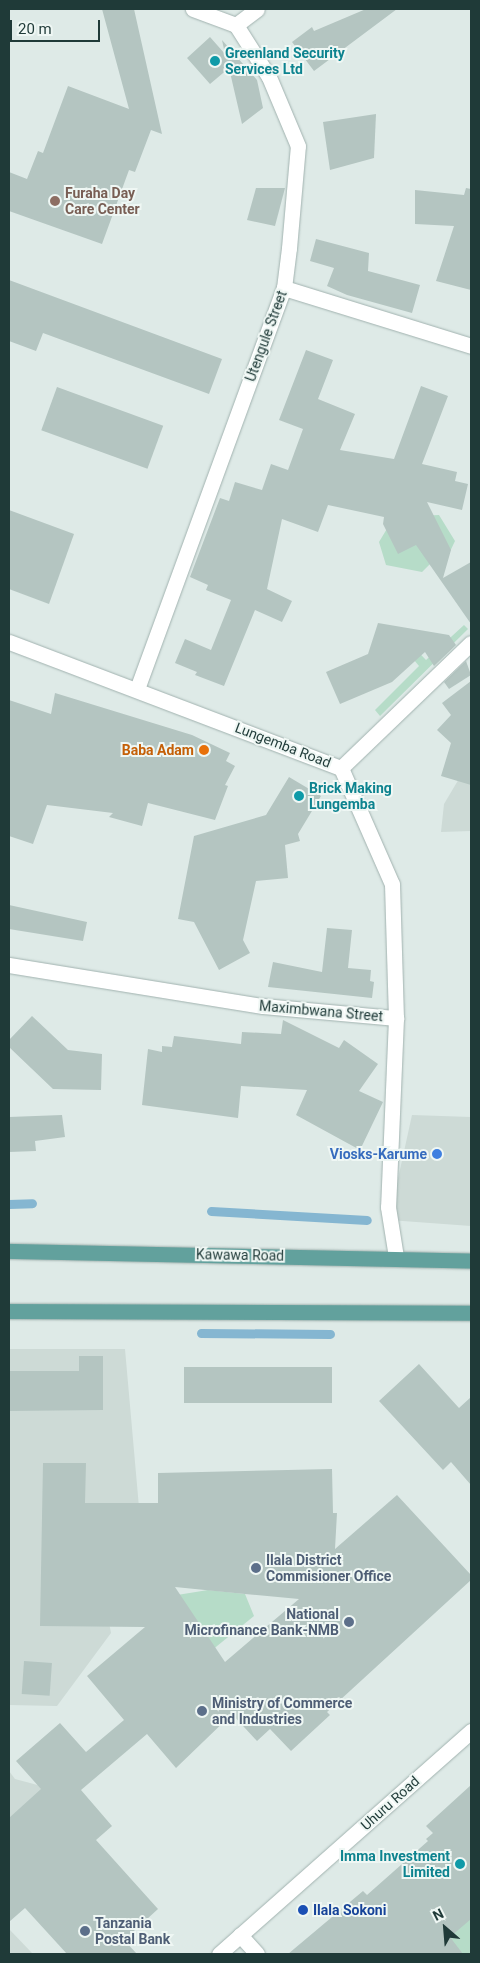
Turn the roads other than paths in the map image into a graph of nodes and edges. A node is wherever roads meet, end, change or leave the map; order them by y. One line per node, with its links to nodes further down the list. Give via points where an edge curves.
1 (193, 9): 3 (street)
2 (257, 9): 3 (street)
3 (236, 25): 4 (street, Utengule Street, via 269,77 298,146)
4 (284, 288): 5 (street); 8 (street, Utengule Street)
5 (471, 346)
6 (9, 642): 8 (street, Lungemba Road)
7 (471, 643): 9 (street)
8 (137, 689): 9 (street, Lungemba Road)
9 (341, 768): 11 (street, Lungemba Road, via 392,884)
10 (9, 965): 11 (street, Maximbwana Street, via 263,1006)
11 (396, 1018): 13 (street, Maximbwana Street, via 388,1207)
12 (9, 1251): 13 (main road, Kawawa Road)
13 (396, 1257): 14 (main road, Kawawa Road)
14 (471, 1261)
15 (9, 1311): 16 (main road)
16 (471, 1313)
17 (471, 1731): 18 (street, Uhuru Road)
18 (240, 1935): 19 (street, Uhuru Road); 20 (street)
19 (219, 1954)
20 (257, 1954)

